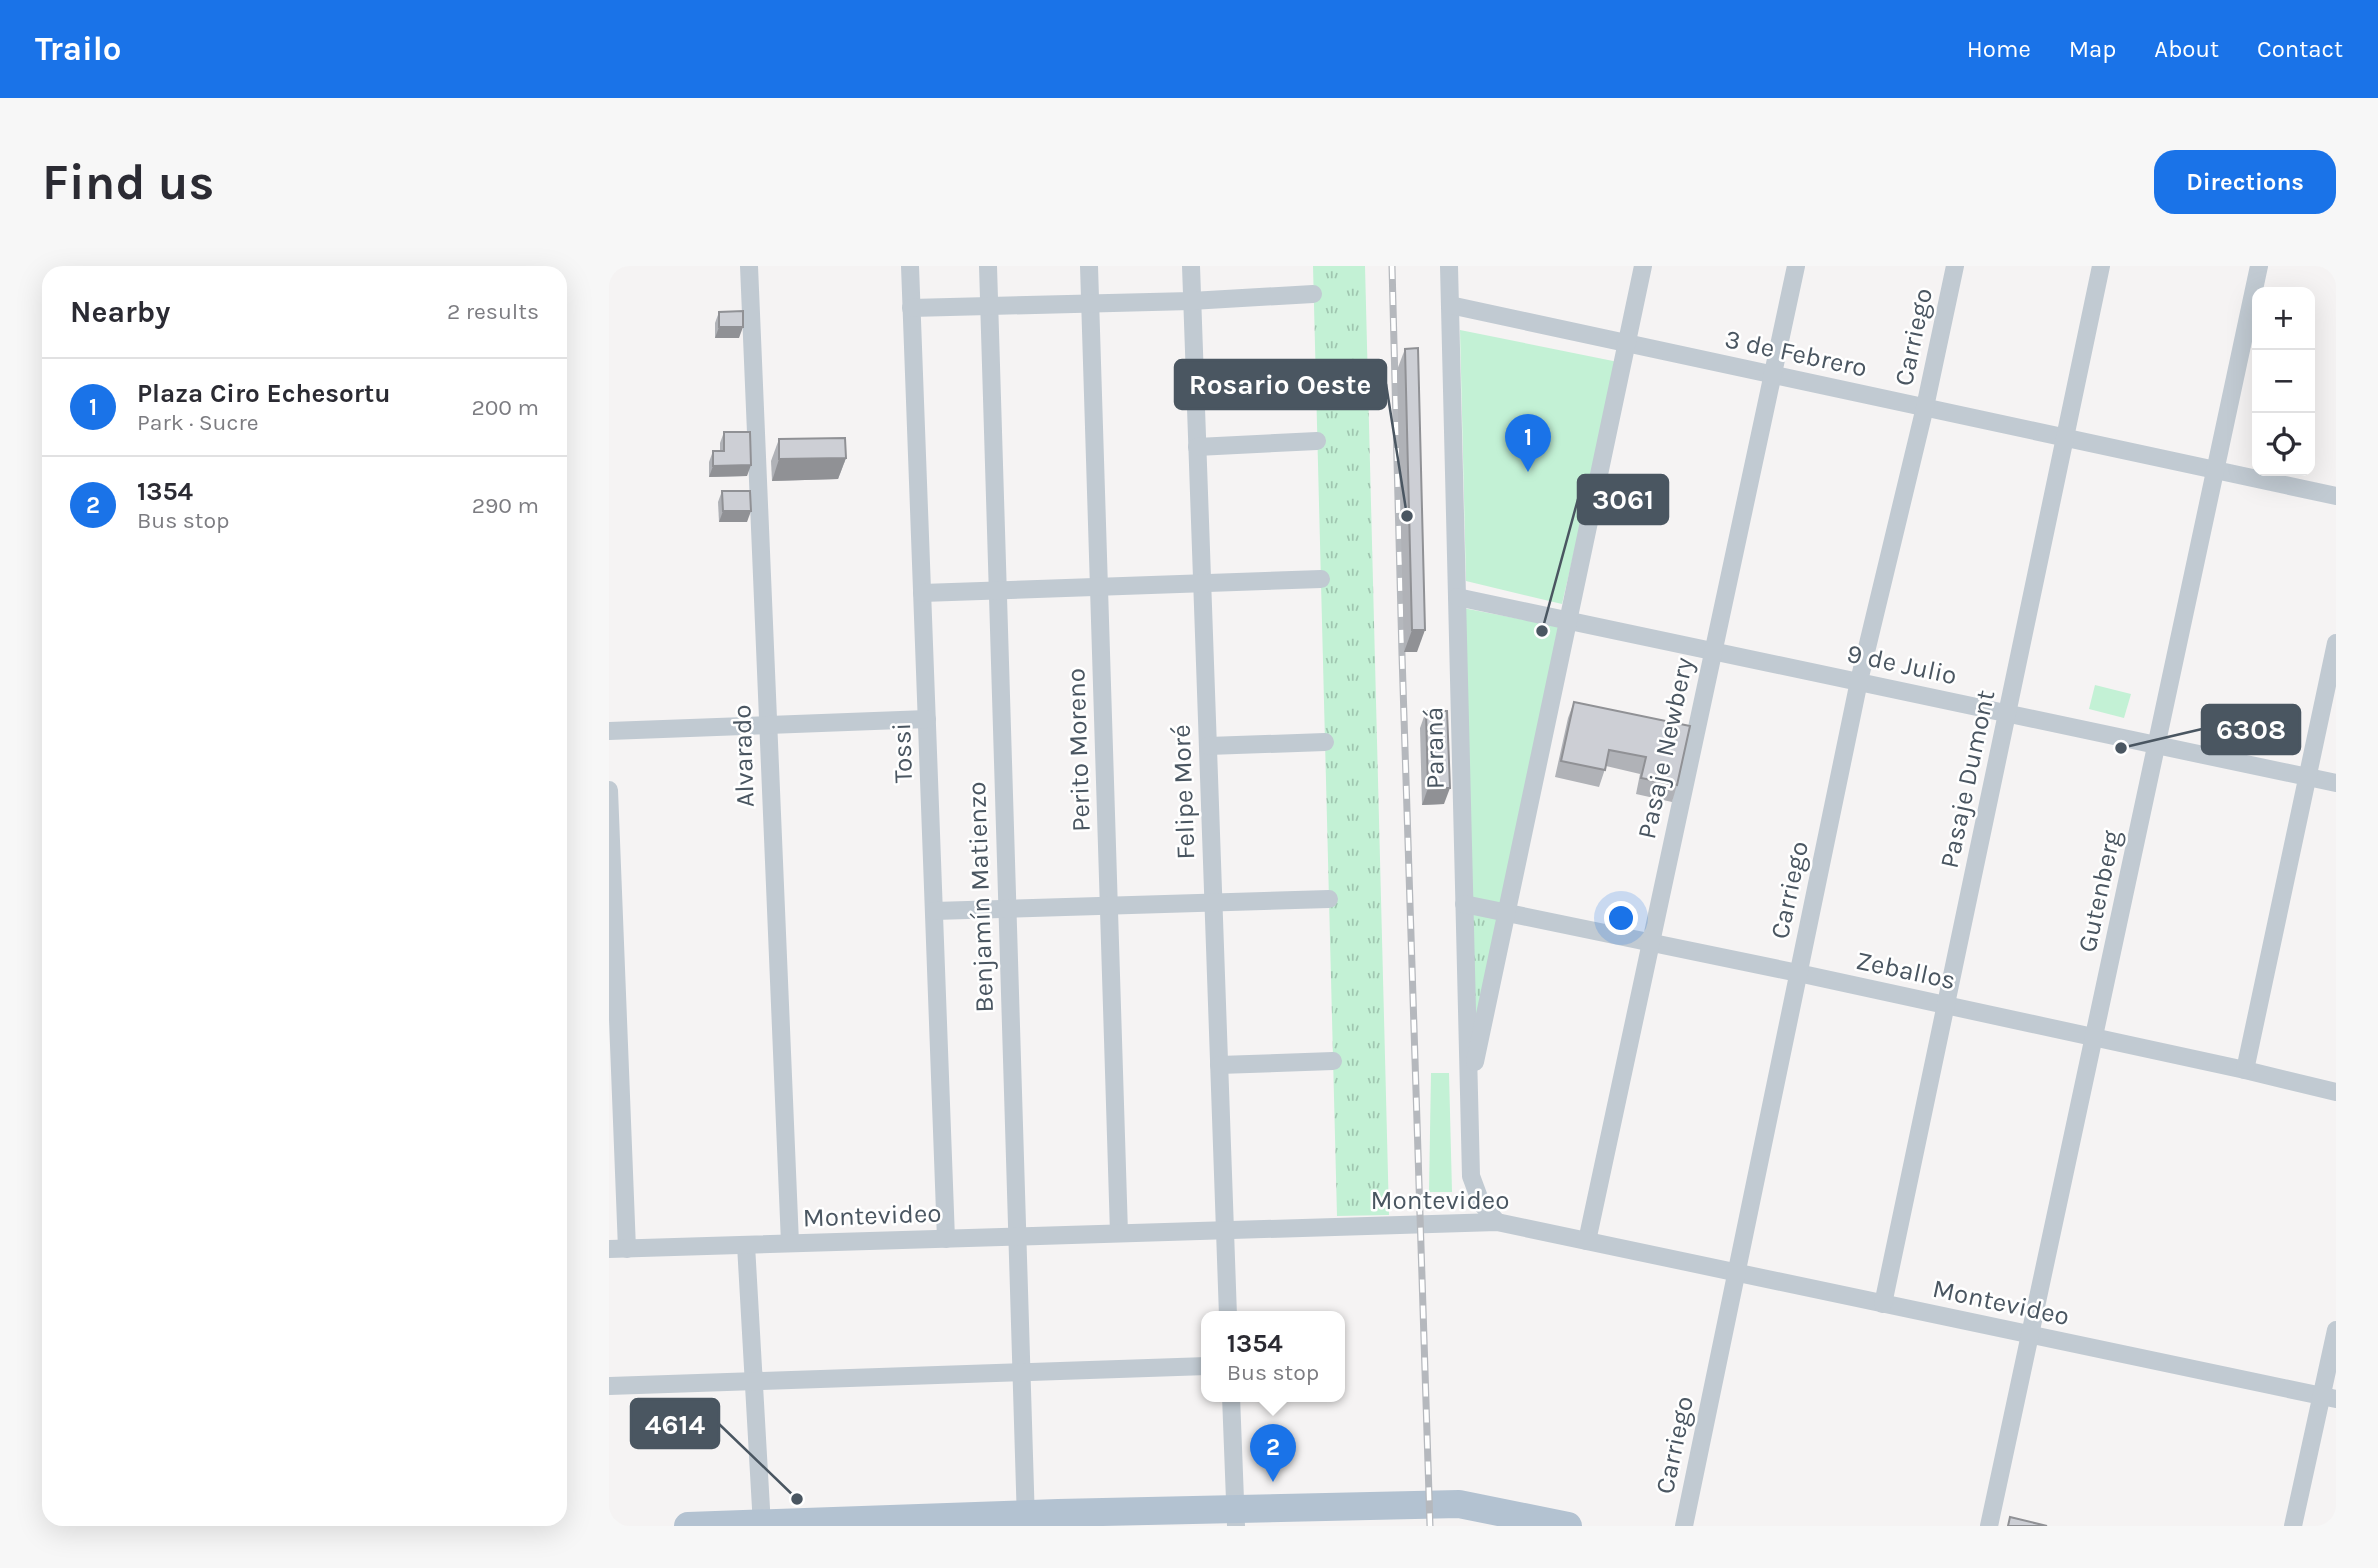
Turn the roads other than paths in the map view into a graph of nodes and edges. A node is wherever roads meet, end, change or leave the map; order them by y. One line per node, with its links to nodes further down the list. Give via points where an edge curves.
1 (749, 266): 38 (street, Alvarado)
2 (910, 266): 17 (street, Tossi)
3 (988, 266): 15 (street, Benjamín Matienzo)
4 (1089, 266): 14 (street, Perito Moreno)
5 (1191, 266): 13 (street, Felipe Moré)
6 (1449, 266): 16 (street, Paraná)
7 (1643, 266): 18 (street)
8 (1795, 266): 19 (street, Pasaje Newbery)
9 (1955, 266): 20 (street, Carriego)
10 (2102, 266): 21 (street, Pasaje Dumont)
11 (2259, 266): 24 (street, Gutenberg)
12 (1313, 294): 13 (street)
13 (1191, 301): 14 (street); 23 (street, Felipe Moré)
14 (1090, 303): 15 (street); 28 (street, Perito Moreno)
15 (989, 305): 17 (street); 29 (street, Benjamín Matienzo)
16 (1450, 305): 18 (street, 3 de Febrero); 31 (street, Paraná)
17 (911, 308): 30 (street, Tossi)
18 (1627, 343): 19 (street, 3 de Febrero); 32 (street)
19 (1772, 374): 20 (street, 3 de Febrero); 34 (street, Pasaje Newbery)
20 (1925, 408): 21 (street, 3 de Febrero); 35 (street, Carriego)
21 (2065, 438): 24 (street, 3 de Febrero); 36 (street, Pasaje Dumont)
22 (1317, 441): 23 (street)
23 (1197, 447): 27 (street, Felipe Moré)
24 (2216, 470): 25 (street, 3 de Febrero); 42 (street, Gutenberg)
25 (2336, 496)
26 (1321, 579): 27 (street)
27 (1202, 583): 28 (street); 41 (street, Felipe Moré)
28 (1099, 587): 29 (street); 49 (street, Perito Moreno)
29 (997, 591): 30 (street); 50 (street, Benjamín Matienzo)
30 (922, 593): 37 (street, Tossi)
31 (1457, 597): 32 (street, 9 de Julio); 48 (street, Paraná)
32 (1568, 622): 34 (street, 9 de Julio); 52 (street)
33 (2336, 643): 43 (street)
34 (1713, 652): 35 (street, 9 de Julio); 53 (street, Pasaje Newbery)
35 (1859, 681): 36 (street, 9 de Julio); 54 (street, Carriego)
36 (2007, 714): 42 (street, 9 de Julio); 55 (street, Pasaje Dumont)
37 (927, 719): 38 (street); 51 (street, Tossi)
38 (768, 725): 39 (street); 68 (street, Alvarado)
39 (609, 731)
40 (1325, 742): 41 (street)
41 (1208, 746): 47 (street, Felipe Moré)
42 (2157, 746): 43 (street, 9 de Julio); 56 (street, Gutenberg)
43 (2307, 777): 44 (street, 9 de Julio); 59 (street)
44 (2336, 783)
45 (609, 790): 70 (street)
46 (1329, 899): 47 (street)
47 (1213, 903): 49 (street); 58 (street, Felipe Moré)
48 (1464, 904): 52 (street, Zeballos); 61 (street, Paraná)
49 (1109, 906): 50 (street); 64 (street, Perito Moreno)
50 (1007, 909): 51 (street); 65 (street, Benjamín Matienzo)
51 (934, 911): 66 (street, Tossi)
52 (1507, 913): 53 (street, Zeballos); 61 (street)
53 (1650, 943): 54 (street, Zeballos); 67 (street, Pasaje Newbery)
54 (1798, 973): 55 (street, Zeballos); 71 (street, Carriego)
55 (1946, 1006): 56 (street, Zeballos); 72 (street, Pasaje Dumont)
56 (2094, 1038): 59 (street, Zeballos); 75 (street, Gutenberg)
57 (1333, 1061): 58 (street)
58 (1219, 1065): 63 (street, Felipe Moré)
59 (2245, 1070): 60 (street, Zeballos)
60 (2336, 1092)
61 (1469, 1093): 62 (street, Paraná, via 1471,1176 1481,1203)
62 (1497, 1222): 63 (street, Montevideo); 67 (street, Montevideo)
63 (1225, 1230): 64 (street, Montevideo); 73 (street, Felipe Moré)
64 (1119, 1233): 65 (street, Montevideo)
65 (1017, 1237): 66 (street, Montevideo); 77 (street, Benjamín Matienzo)
66 (946, 1239): 68 (street, Montevideo)
67 (1587, 1241): 71 (street, Montevideo)
68 (790, 1243): 69 (street, Montevideo)
69 (746, 1245): 70 (street, Montevideo); 78 (street)
70 (618, 1249)
71 (1737, 1271): 72 (street, Montevideo); 87 (street, Carriego)
72 (1883, 1304): 75 (street, Montevideo)
73 (1229, 1311)
74 (2336, 1330): 80 (street)
75 (2030, 1335): 80 (street, Montevideo); 88 (street, Gutenberg)
76 (1201, 1366): 77 (street)
77 (1021, 1372): 78 (street); 83 (street, Benjamín Matienzo)
78 (754, 1381): 79 (street); 84 (street)
79 (609, 1386)
80 (2328, 1398): 89 (street)
81 (1231, 1402): 82 (street)
82 (1236, 1518): 83 (main road); 86 (main road, via 1459,1504)
83 (1026, 1520): 84 (main road)
84 (762, 1525): 85 (main road)
85 (688, 1526)
86 (1568, 1526)
87 (1684, 1526)
88 (1989, 1526)
89 (2293, 1526)

